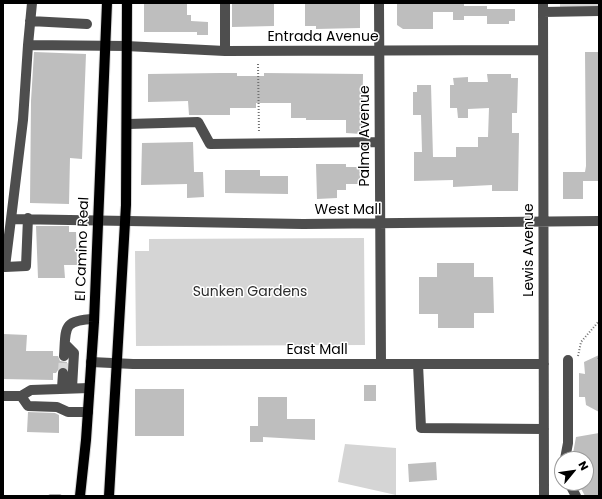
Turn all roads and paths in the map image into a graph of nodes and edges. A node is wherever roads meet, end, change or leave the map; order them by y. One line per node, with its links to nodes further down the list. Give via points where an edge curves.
1 (32, 3): 8 (street)
2 (107, 3): 11 (main road, El Camino Real)
3 (127, 3): 12 (main road)
4 (224, 3): 14 (street)
5 (378, 3): 15 (street, Palma Avenue)
6 (543, 7): 7 (street); 13 (street, Lewis Avenue)
7 (599, 11)
8 (30, 22): 9 (street); 10 (street)
9 (87, 24)
10 (28, 45): 11 (street, Entrada Avenue); 21 (street, via 24,120)
11 (105, 46): 12 (street, Entrada Avenue); 22 (main road, El Camino Real)
12 (126, 46): 14 (street, Entrada Avenue); 17 (main road)
13 (542, 50): 15 (street, Entrada Avenue); 24 (street, Lewis Avenue)
14 (225, 51): 15 (street, Entrada Avenue)
15 (379, 51): 18 (street, Palma Avenue)
16 (258, 64): 19 (path)
17 (128, 124): 19 (street, via 198,122 210,144); 23 (main road)
18 (379, 142): 19 (street); 26 (street, Palma Avenue)
19 (259, 143)
20 (28, 218): 21 (street, West Mall); 21 (street, via 26,266 5,268); 22 (street, West Mall)
21 (11, 219)
22 (98, 220): 23 (street, West Mall); 27 (main road, El Camino Real)
23 (125, 221): 26 (street, West Mall); 34 (main road)
24 (543, 221): 25 (street, West Mall); 26 (street, West Mall); 37 (street, Lewis Avenue)
25 (599, 221)
26 (380, 224): 35 (street, Palma Avenue)
27 (94, 319): 29 (street, via 77,320 72,323 66,330); 33 (main road, El Camino Real)
28 (599, 321): 31 (path, via 581,342)
29 (65, 344): 30 (street); 39 (street, via 74,353)
30 (64, 356)
31 (578, 357)
32 (568, 360): 45 (street)
33 (91, 362): 34 (street, East Mall); 40 (main road, El Camino Real)
34 (117, 364): 35 (street, East Mall); 46 (main road)
35 (381, 364): 36 (street, East Mall)
36 (418, 364): 37 (street, East Mall); 44 (street, via 421,428)
37 (544, 364): 44 (street, Lewis Avenue)
38 (64, 373): 39 (street)
39 (67, 388): 40 (street); 42 (street, via 31,390)
40 (89, 388): 43 (main road, El Camino Real)
41 (3, 396): 42 (street)
42 (21, 396): 43 (street, via 28,406)
43 (88, 412): 47 (main road, El Camino Real)
44 (544, 429): 48 (street, Lewis Avenue)
45 (567, 451)
46 (109, 495)
47 (80, 496)
48 (544, 496)

